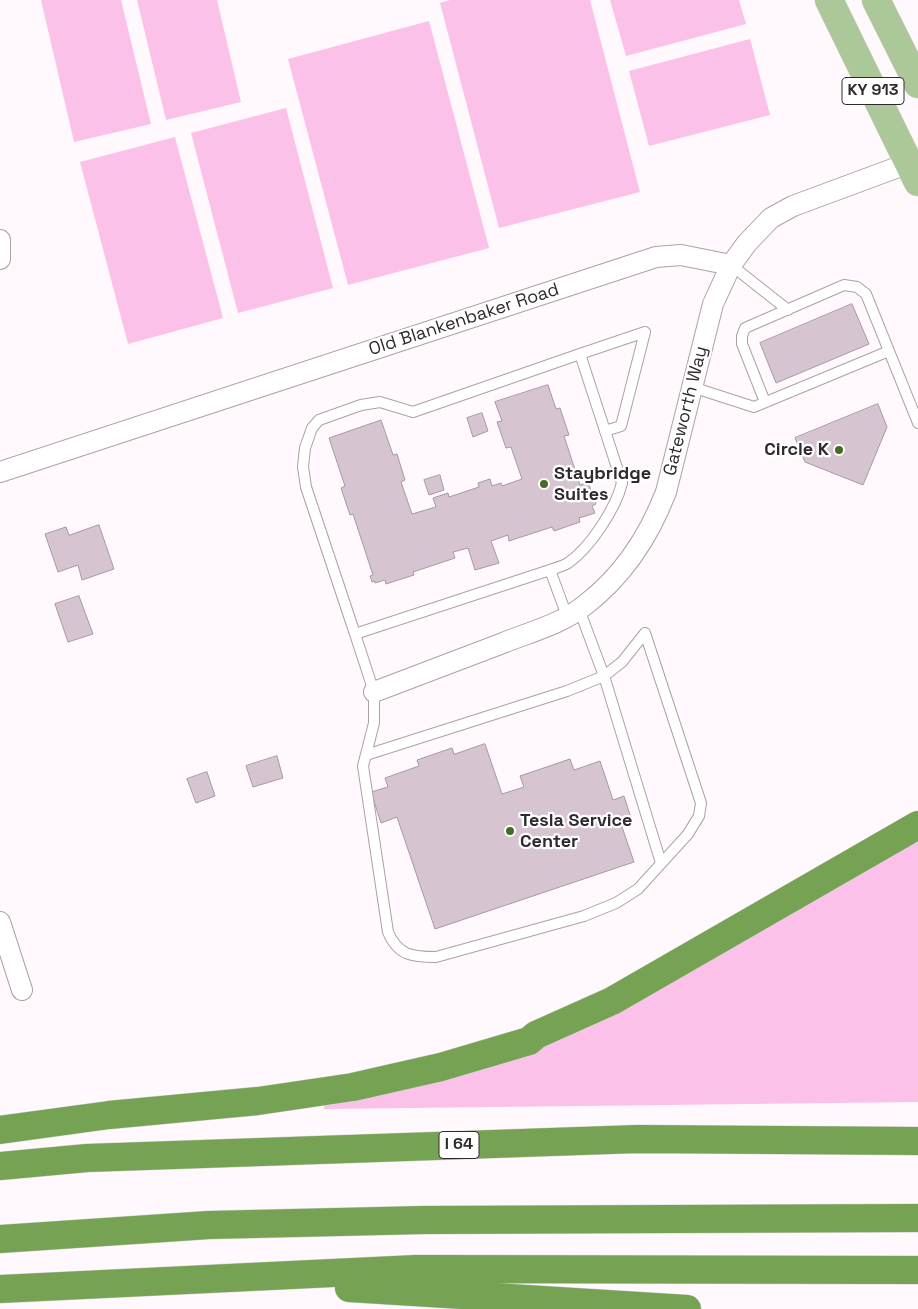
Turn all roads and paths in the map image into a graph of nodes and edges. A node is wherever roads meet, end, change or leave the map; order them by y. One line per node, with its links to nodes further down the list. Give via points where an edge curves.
1 (829, 0): 4 (main road, KY 913)
2 (876, 0): 3 (main road, KY 913)
3 (918, 84)
4 (913, 173): 7 (street, via 793,206 771,218)
5 (0, 240): 6 (street)
6 (0, 260)
7 (731, 266): 8 (lane); 11 (street, Gateworth Way, via 713,304); 15 (street, Old Blankenbaker Road, via 681,255 656,257)
8 (788, 310): 9 (lane, via 844,285 857,287 866,294); 12 (lane, via 745,328 742,336 742,344)
9 (889, 351): 12 (lane); 13 (lane)
10 (580, 354): 14 (lane); 14 (lane, via 646,332 621,426); 18 (lane, via 413,412 380,402 361,405 319,420 312,428 303,467 306,487)
11 (692, 387): 12 (lane, via 754,407); 17 (street, Gateworth Way, via 666,492 655,520 636,552 607,585)
12 (765, 402)
13 (918, 423)
14 (605, 431): 16 (lane, via 622,483 619,494 600,530 568,562)
15 (0, 472)
16 (550, 570): 17 (lane); 18 (lane)
17 (573, 613): 19 (lane); 20 (street, Gateworth Way)
18 (355, 634): 20 (lane)
19 (604, 676): 21 (lane); 23 (lane); 23 (lane, via 622,662 645,633 701,803 699,816 688,834)
20 (374, 692): 21 (lane, via 374,723)
21 (366, 755): 23 (lane, via 363,766 388,932 393,943 406,954 436,957 584,916 616,903 638,889)
22 (918, 825): 26 (highway, via 612,1002 529,1041 406,1076 344,1089)
23 (661, 864)
24 (0, 922): 25 (street)
25 (22, 990)
26 (0, 1130)
27 (918, 1141): 28 (highway, I 64, via 638,1139 87,1158)
28 (0, 1166)
29 (918, 1218): 30 (highway, via 209,1225)
30 (0, 1239)
31 (918, 1270): 32 (highway, via 416,1269)
32 (220, 1280): 33 (highway); 34 (highway)
33 (0, 1290)
34 (687, 1309)

